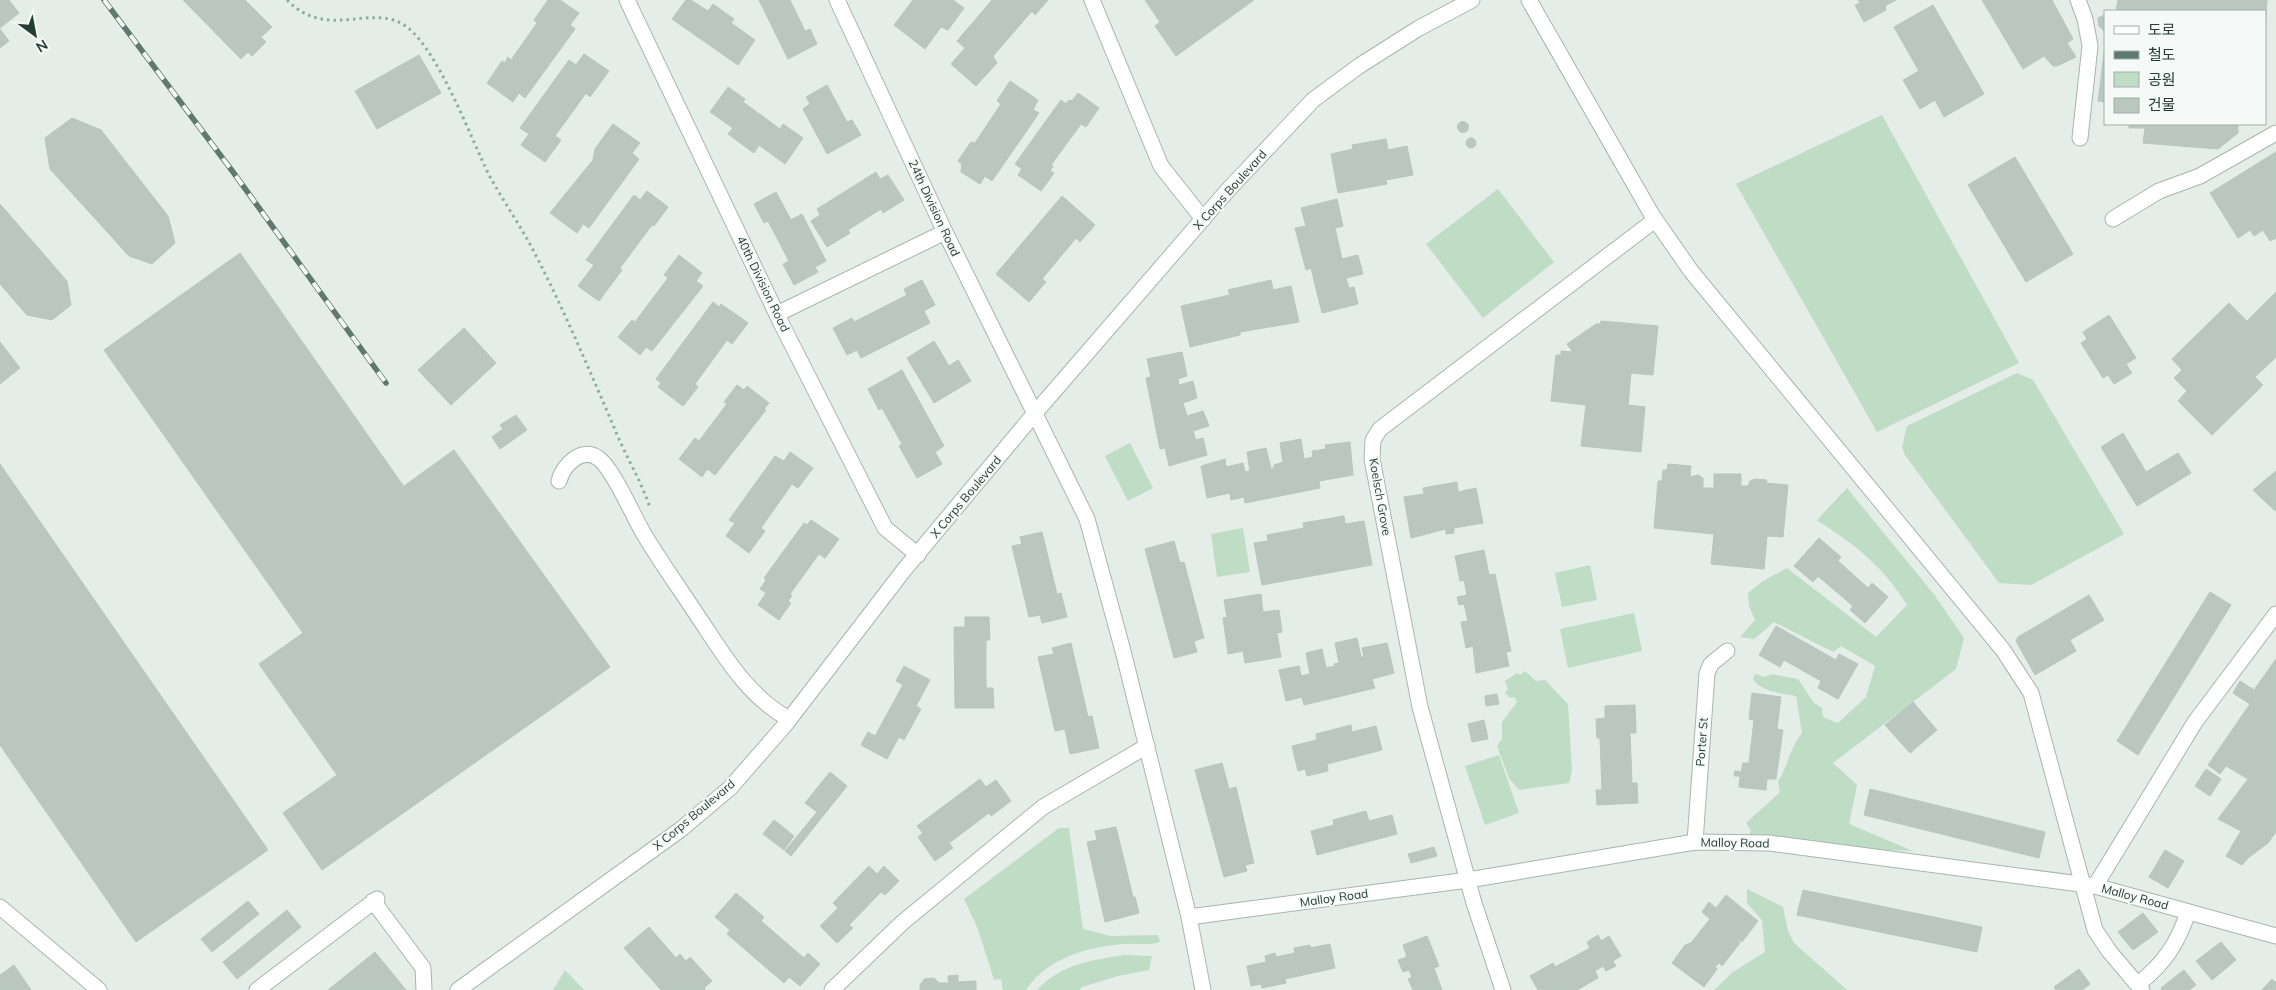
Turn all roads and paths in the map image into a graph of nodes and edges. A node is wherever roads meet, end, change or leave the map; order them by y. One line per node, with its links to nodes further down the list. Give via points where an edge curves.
1 (287, 0): 17 (path, via 305,15 317,19 391,19 407,27 431,56 490,176 531,246 569,323)
2 (627, 0): 14 (street, 40th Division Road)
3 (836, 0): 13 (street, 24th Division Road)
4 (1092, 0): 11 (street, via 1161,166)
5 (1472, 0): 11 (street, X Corps Boulevard, via 1419,28 1313,100)
6 (1529, 0): 12 (street)
7 (2078, 0): 9 (street, via 2087,27 2090,52)
8 (2276, 133): 10 (street, via 2200,176 2159,192)
9 (2080, 138)
10 (2113, 218)
11 (1203, 219): 15 (street, X Corps Boulevard)
12 (1655, 220): 24 (street, Koelsch Grove, via 1387,424 1373,440 1372,458 1420,706); 25 (street, via 1691,271 2003,650 2031,693)
13 (945, 232): 14 (street); 15 (street, 24th Division Road)
14 (776, 314): 18 (street, 40th Division Road, via 885,528)
15 (1035, 413): 18 (street, X Corps Boulevard); 22 (street, 24th Division Road, via 1087,519)
16 (559, 481): 21 (street, via 562,471 578,457 587,454 598,458 609,470 649,544 730,664 763,702)
17 (651, 511)
18 (918, 555): 21 (street, X Corps Boulevard)
19 (2276, 614): 25 (street, via 2195,722)
20 (1727, 651): 23 (street, Porter St, via 1711,664 1707,673)
21 (789, 719): 34 (street, X Corps Boulevard, via 730,788 680,830)
22 (1147, 746): 28 (street, 24th Division Road); 35 (street, via 1043,807 903,922)
23 (1695, 842): 24 (street, Malloy Road); 25 (street, Malloy Road, via 1769,843)
24 (1468, 880): 28 (street, Malloy Road); 37 (street, Koelsch Grove)
25 (2088, 885): 27 (street, Malloy Road); 30 (street, via 2096,930 2109,951)
26 (0, 906): 31 (street)
27 (2188, 912): 29 (street, Malloy Road); 30 (street, via 2176,945)
28 (1189, 917): 36 (street, 24th Division Road)
29 (2276, 936)
30 (2140, 987)
31 (99, 990)
32 (257, 990): 33 (street, via 375,900 423,968)
33 (424, 990)
34 (458, 990)
35 (832, 990)
36 (1203, 990)
37 (1503, 990)

